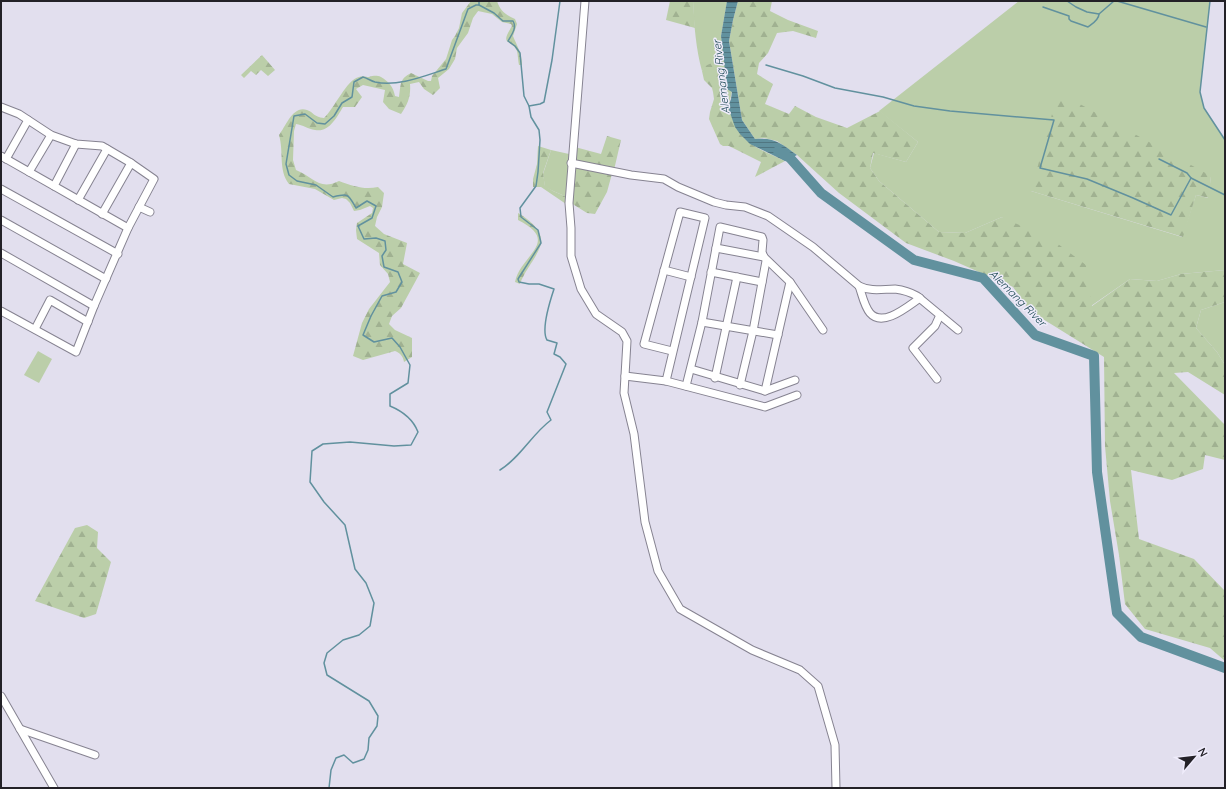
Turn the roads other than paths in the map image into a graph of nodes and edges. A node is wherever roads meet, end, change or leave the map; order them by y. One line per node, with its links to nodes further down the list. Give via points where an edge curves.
1 (585, 1): 9 (street)
2 (2, 109): 3 (street, via 19,114)
3 (28, 120): 4 (street); 7 (street)
4 (51, 135): 5 (street); 10 (street)
5 (76, 144): 6 (street); 11 (street)
6 (107, 148): 8 (street); 13 (street)
7 (3, 158): 10 (street)
8 (131, 163): 14 (street, via 154,179); 16 (street)
9 (571, 163): 30 (street, via 664,179 714,202 726,206 745,207 763,214 813,247); 45 (street, via 571,256 581,289 596,314 626,337)
10 (29, 172): 11 (street)
11 (54, 186): 13 (street)
12 (1, 189): 21 (street)
13 (78, 200): 16 (street)
14 (139, 207): 15 (street); 18 (street)
15 (150, 212)
16 (102, 214): 18 (street)
17 (1, 220): 27 (street)
18 (128, 228): 21 (street)
19 (716, 248): 22 (street); 22 (street, via 720,227 762,237 762,252); 24 (street)
20 (1, 253): 32 (street)
21 (118, 254): 27 (street)
22 (765, 259): 28 (street); 29 (street)
23 (664, 270): 25 (street); 25 (street, via 680,212 705,218); 43 (street, via 644,344)
24 (712, 272): 26 (street); 36 (street)
25 (691, 277): 43 (street)
26 (737, 277): 28 (street); 37 (street)
27 (106, 279): 32 (street)
28 (762, 282): 41 (street)
29 (790, 282): 39 (street); 42 (street)
30 (859, 286): 31 (street, via 868,290 904,290); 31 (street, via 870,312 883,319 893,316)
31 (920, 298): 34 (street)
32 (94, 306): 35 (street)
33 (1, 310): 38 (street)
34 (940, 315): 40 (street); 47 (street, via 935,326 913,348)
35 (88, 322): 38 (street, via 50,300); 38 (street, via 76,352)
36 (702, 322): 37 (street); 44 (street)
37 (727, 326): 41 (street); 46 (street)
38 (35, 329)
39 (823, 330)
40 (958, 330)
41 (753, 331): 42 (street); 50 (street)
42 (778, 335): 52 (street)
43 (672, 351): 49 (street)
44 (691, 369): 46 (street); 51 (street)
45 (625, 376): 49 (street); 58 (street, via 624,393 634,434 645,522 658,571 680,609 752,650 800,670 818,686 836,745)
46 (715, 378): 50 (street)
47 (936, 379)
48 (795, 380): 52 (street)
49 (666, 381): 51 (street)
50 (740, 384): 52 (street)
51 (686, 386): 53 (street, via 765,407)
52 (765, 391)
53 (797, 395)
54 (1, 696): 55 (street)
55 (20, 729): 56 (street); 57 (street)
56 (95, 755)
57 (54, 788)
58 (836, 788)

